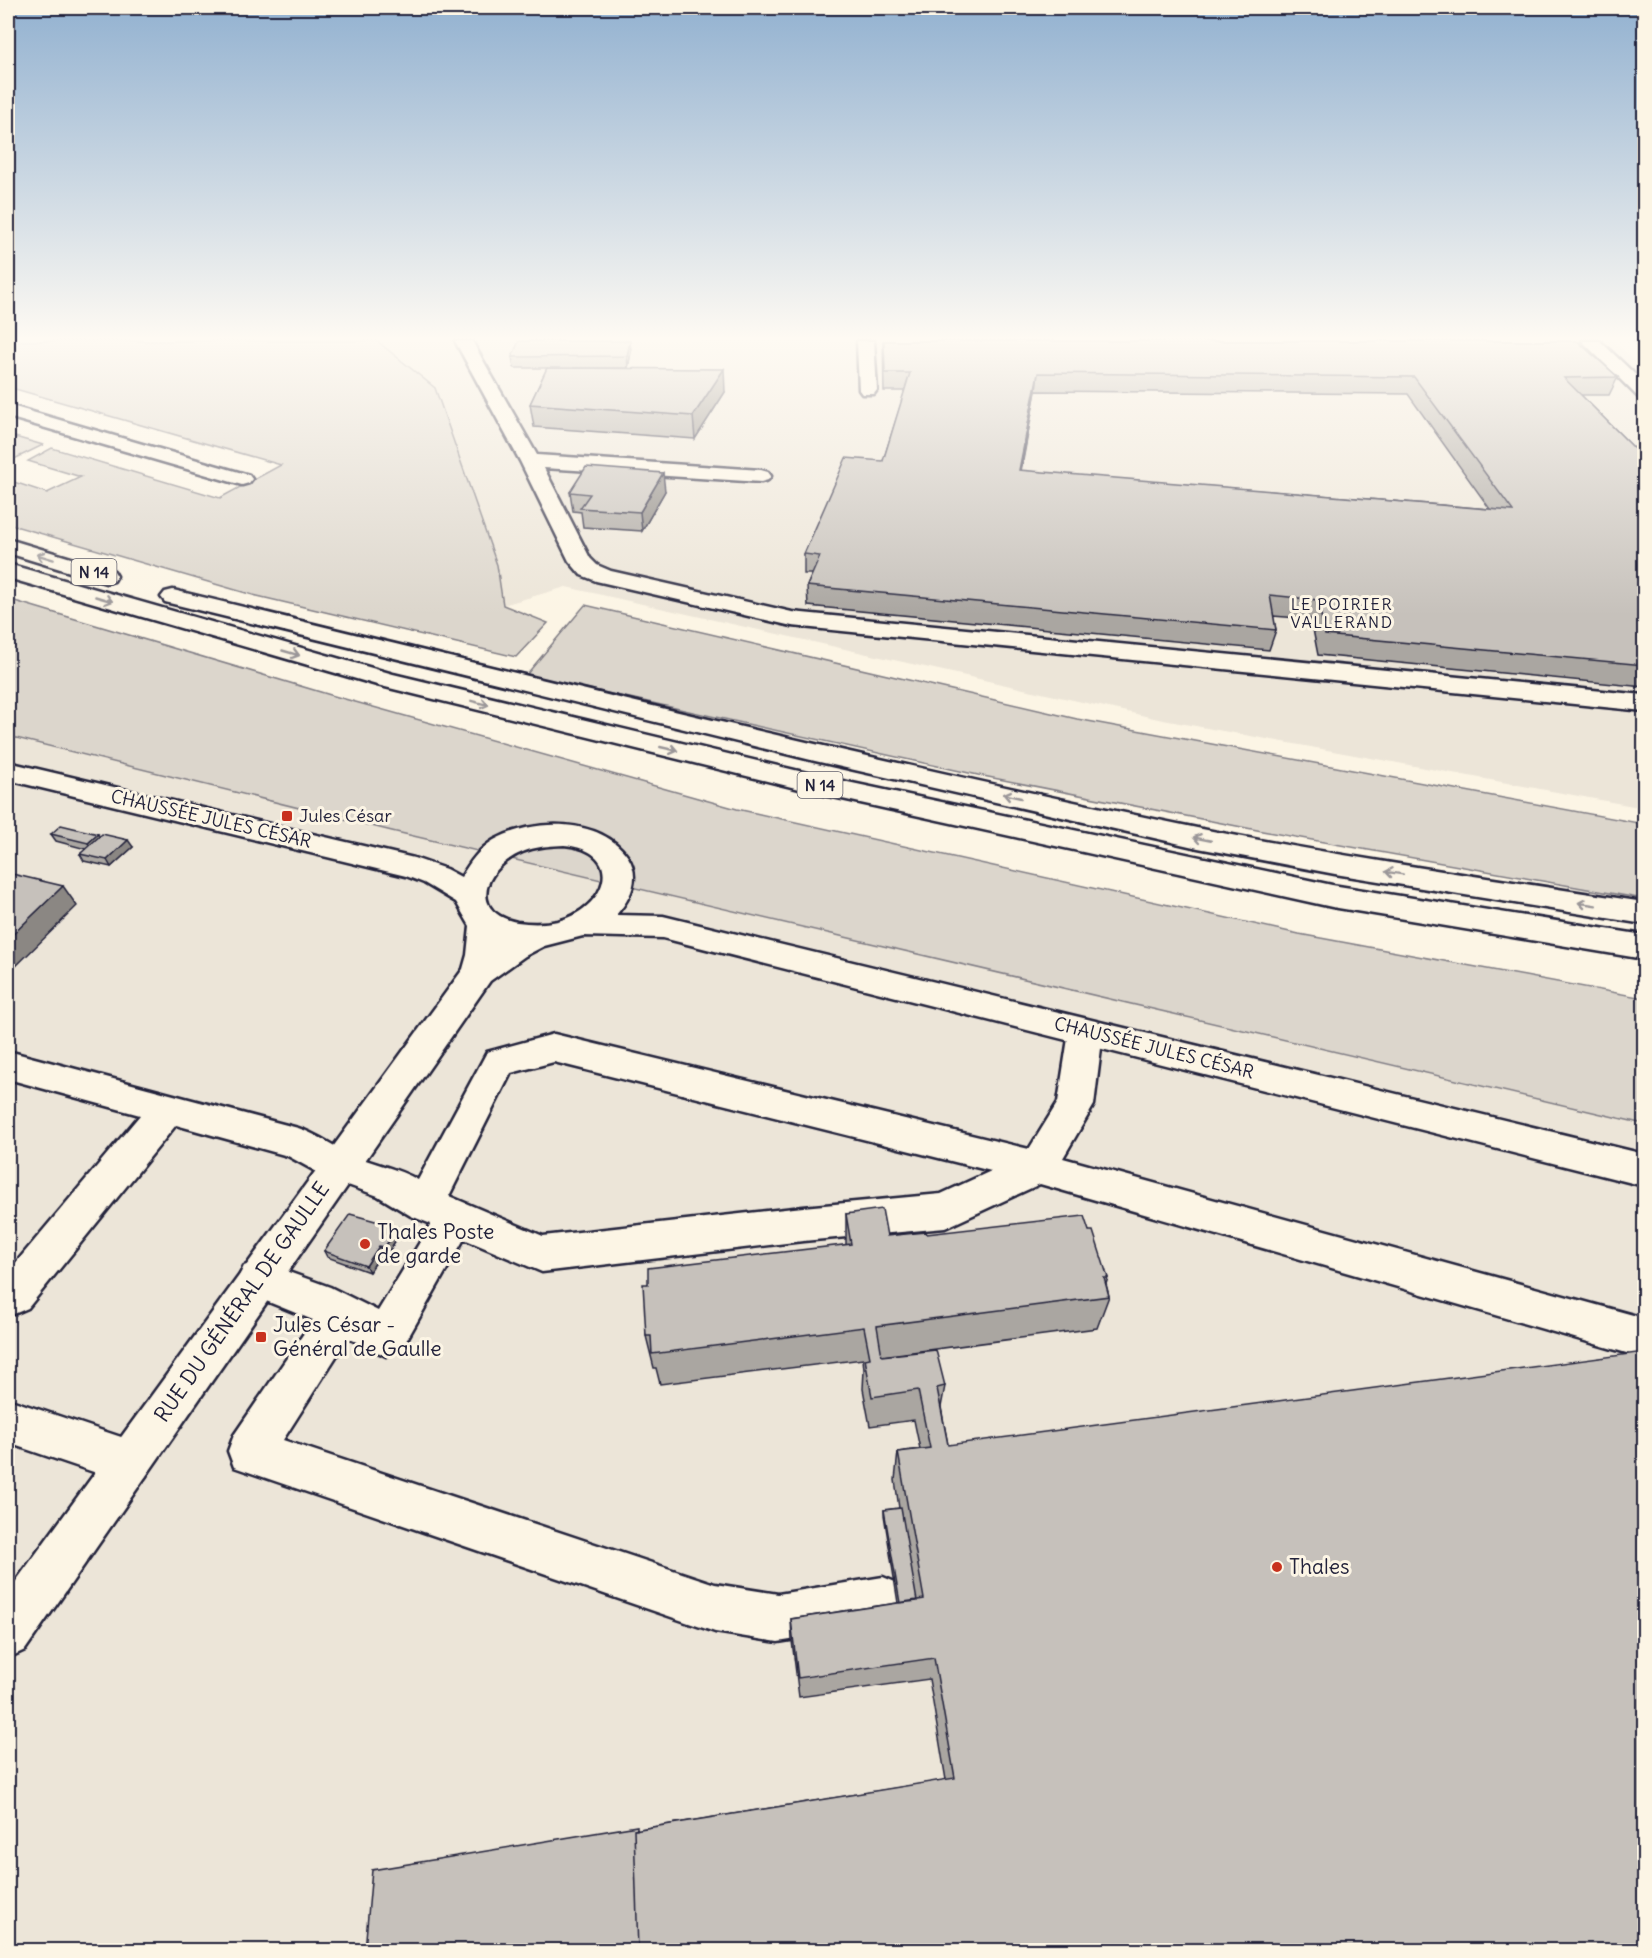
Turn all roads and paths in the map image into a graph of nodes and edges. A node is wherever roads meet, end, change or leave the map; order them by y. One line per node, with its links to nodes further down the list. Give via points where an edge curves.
1 (80, 432): 5 (main road)
2 (514, 432): 3 (main road)
3 (530, 461): 4 (main road); 8 (main road, via 580,561 589,570 792,619)
4 (761, 476)
5 (242, 480)
6 (8, 546): 14 (main road, N 14, one-way to 6, via 1198,838 804,750 204,605)
7 (8, 571): 18 (main road, N 14, one-way to 18, via 386,680 824,786 1332,896)
8 (1644, 703)
9 (8, 771): 11 (main road, CHAUSSÉE JULES CÉSAR)
10 (488, 858): 11 (main road, CHAUSSÉE JULES CÉSAR); 12 (main road, via 536,836 580,837 600,845 614,859); 13 (main road, via 471,883)
11 (414, 868): 13 (main road, CHAUSSÉE JULES CÉSAR, via 435,876)
12 (619, 885): 15 (main road, via 606,907); 16 (main road, CHAUSSÉE JULES CÉSAR, via 646,916)
13 (478, 909): 17 (main road, via 508,933); 19 (main road, RUE DU GÉNÉRAL DE GAULLE, via 483,955)
14 (1644, 913)
15 (582, 925): 16 (main road, CHAUSSÉE JULES CÉSAR); 17 (main road)
16 (663, 927): 20 (main road, CHAUSSÉE JULES CÉSAR)
17 (537, 936): 19 (main road, RUE DU GÉNÉRAL DE GAULLE)
18 (1644, 947)
19 (478, 972): 23 (main road, RUE DU GÉNÉRAL DE GAULLE)
20 (1086, 1032): 24 (main road, via 1076,1105); 25 (main road, CHAUSSÉE JULES CÉSAR)
21 (8, 1065): 22 (main road)
22 (168, 1108): 23 (main road, via 298,1143); 28 (main road)
23 (339, 1166): 26 (main road, via 392,1184); 27 (main road, RUE DU GÉNÉRAL DE GAULLE)
24 (1038, 1167): 26 (main road, via 945,1211 542,1254); 26 (main road, via 554,1048 499,1062); 30 (main road)
25 (1644, 1170)
26 (441, 1211): 29 (main road, via 386,1336)
27 (258, 1279): 29 (main road); 32 (main road, RUE DU GÉNÉRAL DE GAULLE)
28 (14, 1295)
29 (341, 1313): 33 (main road, via 250,1450 715,1608 778,1618)
30 (1644, 1338)
31 (8, 1420): 32 (main road)
32 (129, 1461): 34 (main road, RUE DU GÉNÉRAL DE GAULLE)
33 (883, 1600)
34 (8, 1633)

